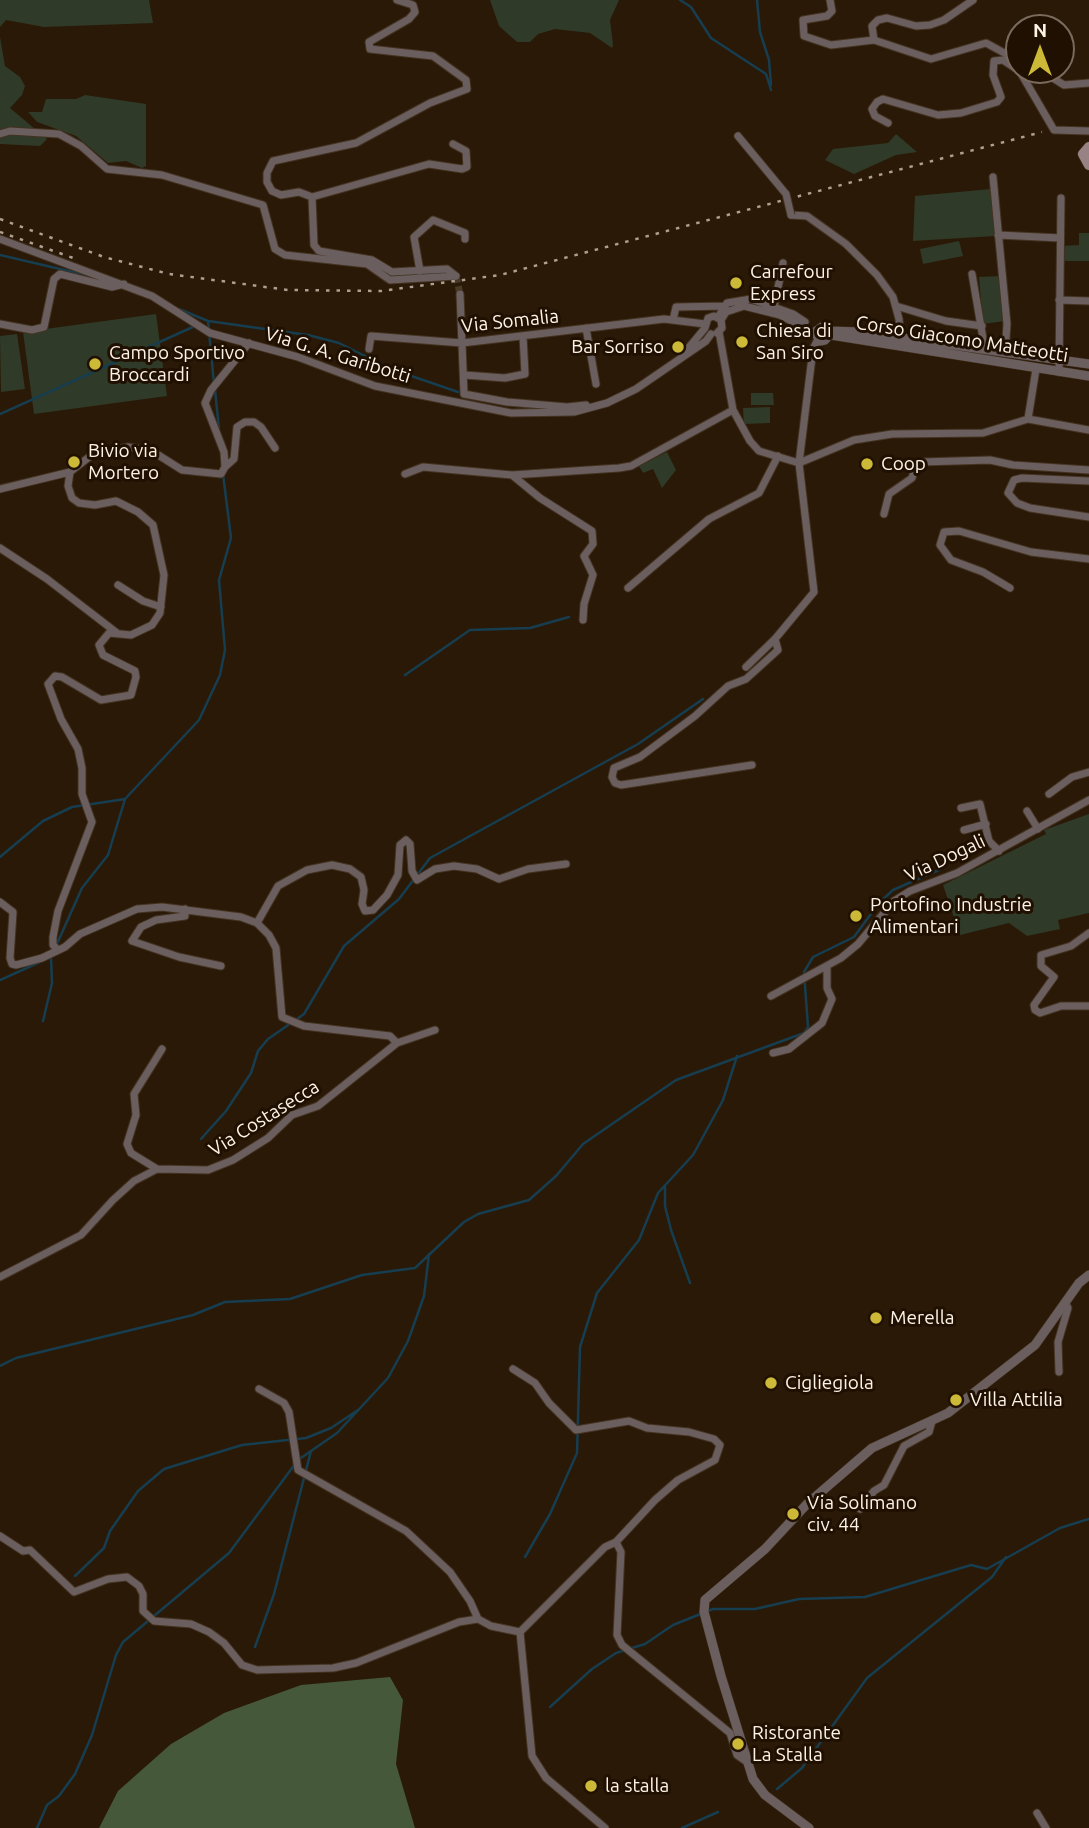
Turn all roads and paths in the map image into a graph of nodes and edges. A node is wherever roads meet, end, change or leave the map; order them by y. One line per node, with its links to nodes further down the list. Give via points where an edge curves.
1 (397, 0): 18 (street, via 413,5 415,12 369,42 370,49 433,56 466,80 467,89 430,103 356,143 273,161 267,173 272,191)
2 (830, 0): 4 (street, via 832,11 827,16 803,20 804,36 831,45)
3 (973, 0): 4 (street, via 930,25 878,20 872,26)
4 (874, 40): 5 (street, via 931,59 986,43)
5 (1005, 57)
6 (1005, 61): 10 (street, via 994,61 992,75 1001,97 997,102 938,115 883,99 872,109)
7 (1089, 83): 9 (street)
8 (1028, 84): 11 (street, via 1054,130)
9 (1062, 84)
10 (888, 124)
11 (1089, 131)
12 (0, 134): 25 (street, via 59,134 107,169 162,175 263,205 275,249 285,255 367,264 390,280 456,276 447,269)
13 (738, 136): 32 (street, bridge, via 786,194 792,215 807,216 846,244 886,285)
14 (453, 144): 18 (street, via 466,151 467,167 429,164)
15 (1089, 147): 16 (main road, via 1083,154)
16 (1089, 165)
17 (992, 177): 20 (street)
18 (312, 197): 25 (street, via 314,246 319,251 372,260 392,272)
19 (1061, 198): 23 (street)
20 (998, 235): 23 (street); 47 (street, via 1007,324)
21 (0, 239): 27 (street, Via G. A. Garibotti)
22 (465, 239): 25 (street, via 465,233 433,220 414,237)
23 (1060, 239): 29 (street)
24 (783, 263): 33 (street)
25 (420, 271)
26 (972, 274): 37 (street)
27 (124, 284): 36 (street, via 112,287 60,274 54,279 44,327 32,330); 42 (street, Via G. A. Garibotti, via 210,333)
28 (460, 294): 43 (street)
29 (1059, 300): 30 (street); 48 (street)
30 (1089, 300)
31 (725, 306): 33 (street, via 751,299); 34 (street, via 676,307); 35 (street)
32 (896, 306): 37 (street); 44 (street)
33 (774, 307): 40 (street, via 793,314)
34 (668, 319): 38 (street, Via Somalia); 39 (street)
35 (720, 319): 39 (street); 39 (street, via 710,317); 40 (street, via 733,307 755,307)
36 (0, 324)
37 (982, 326): 46 (street)
38 (586, 328): 41 (street, Via Somalia); 54 (street)
39 (708, 332): 55 (street, Via G. A. Garibotti, via 636,389); 56 (street)
40 (817, 334): 44 (street, Corso Giacomo Matteotti, via 825,340 829,333); 61 (street)
41 (523, 336): 43 (street, Via Somalia); 52 (street, via 525,374 505,379)
42 (249, 343): 55 (street, Via G. A. Garibotti, via 375,386 474,407 511,413 574,412); 62 (street, via 205,403 224,452)
43 (462, 343): 45 (street, Via Somalia, via 380,335 372,336); 52 (street)
44 (901, 343): 46 (street, Corso Giacomo Matteotti); 50 (street, Corso Giacomo Matteotti)
45 (369, 349)
46 (985, 350): 47 (street, Corso Giacomo Matteotti)
47 (1005, 353): 48 (street, Corso Giacomo Matteotti)
48 (1059, 360): 49 (street, Corso Giacomo Matteotti); 51 (street)
49 (1089, 364)
50 (1036, 369): 51 (street, Corso Giacomo Matteotti); 57 (street)
51 (1059, 372): 53 (street, Corso Giacomo Matteotti)
52 (464, 375): 55 (street, via 464,394 567,407)
53 (1089, 376)
54 (596, 384)
55 (607, 403)
56 (733, 410): 60 (street, via 759,451); 66 (street, via 631,466)
57 (1028, 419): 58 (street); 61 (street, via 982,433 892,434 854,440)
58 (1089, 430)
59 (275, 448): 62 (street, via 261,428 245,422 237,427 234,459)
60 (778, 456): 61 (street); 74 (street, via 759,493 678,542)
61 (799, 463): 79 (street, via 814,592)
62 (225, 467): 64 (street, via 221,474 210,475 182,470 152,451 128,447 93,454)
63 (1089, 470): 69 (street, via 990,460 921,462 912,478 888,494)
64 (70, 472): 68 (street); 76 (street, via 68,486 79,503 116,501 153,525 163,569)
65 (405, 474): 66 (street, via 423,467)
66 (512, 475): 77 (street, via 593,531 593,544 584,556 593,575)
67 (1089, 481): 70 (street, via 1022,478 1014,480 1008,493 1030,508)
68 (0, 489)
69 (884, 514)
70 (1089, 517)
71 (0, 548): 78 (street)
72 (1089, 559): 75 (street, via 1031,552 959,531 944,532 940,545 951,560)
73 (118, 585): 76 (street)
74 (628, 588)
75 (1010, 588)
76 (161, 607): 78 (street, via 152,625)
77 (583, 620)
78 (118, 634): 96 (street, via 109,634 99,645 103,655 135,671 131,695 102,700 55,676 48,684 78,749 82,794 92,822 58,911 53,937)
79 (775, 639): 80 (street); 81 (street, via 778,650 746,680 728,686 640,757 614,768 612,777 621,785)
80 (747, 667)
81 (752, 765)
82 (1089, 772): 83 (street, via 1072,777)
83 (1049, 794)
84 (1089, 800): 88 (street, Via Dogali)
85 (961, 808): 87 (street, via 980,804)
86 (1027, 811): 88 (street)
87 (986, 824): 89 (street); 90 (street, via 989,841)
88 (1038, 829): 90 (street, Via Dogali)
89 (964, 830)
90 (999, 851): 98 (street, Via Dogali, via 894,901 858,943)
91 (566, 864): 94 (street, via 499,879 477,869 454,866 435,869 417,880 410,844 405,840 400,845 398,875 373,910 365,911 362,904 361,877 332,865 307,870 278,887)
92 (0, 902): 96 (street, via 15,919 12,964 42,958)
93 (185, 909): 94 (street); 96 (street, via 137,909); 97 (street, via 185,915 141,927 132,941)
94 (257, 923): 102 (street, via 276,948 282,1017 316,1028 390,1036)
95 (1089, 933): 100 (street, via 1070,946 1041,955 1041,966 1055,976 1034,1005 1040,1013 1061,1006)
96 (57, 949)
97 (220, 966)
98 (827, 966): 99 (street, Via Dogali); 104 (street, via 832,999 822,1023 789,1049)
99 (771, 996)
100 (1089, 1006)
101 (435, 1030): 102 (street, Via Costasecca)
102 (397, 1043): 105 (street, Via Costasecca, via 318,1106 292,1115 268,1138 233,1160 208,1170)
103 (162, 1049): 105 (street, via 134,1094 136,1115 127,1144 131,1153)
104 (773, 1053)
105 (157, 1169): 107 (street, via 134,1181 81,1236)
106 (1089, 1275): 108 (street)
107 (0, 1277)
108 (1065, 1302): 110 (street, via 1068,1308 1058,1342); 112 (street, via 1035,1345)
109 (513, 1369): 115 (street, via 535,1383 576,1430 629,1421 647,1428 689,1432 720,1445 715,1460 678,1480)
110 (1059, 1372)
111 (260, 1389): 116 (street, via 284,1403 289,1412 298,1470 398,1526 450,1572)
112 (932, 1421): 113 (street, via 929,1432 904,1446 884,1485); 118 (street, via 872,1448 705,1600 704,1612)
113 (860, 1509)
114 (0, 1536): 116 (street, via 23,1551 30,1550 74,1592 127,1577 139,1586 143,1611 154,1621 191,1624 209,1632 242,1665 257,1670 356,1663 459,1622)
115 (616, 1542): 117 (street, via 605,1546); 118 (street, via 621,1552 617,1635 622,1645 730,1733 737,1755)
116 (478, 1619): 117 (street)
117 (520, 1633): 120 (street, via 533,1756 546,1778)
118 (747, 1762): 121 (street, via 753,1779 775,1804)
119 (1037, 1813): 122 (street)
120 (605, 1828)
121 (810, 1828)
122 (1046, 1828)

